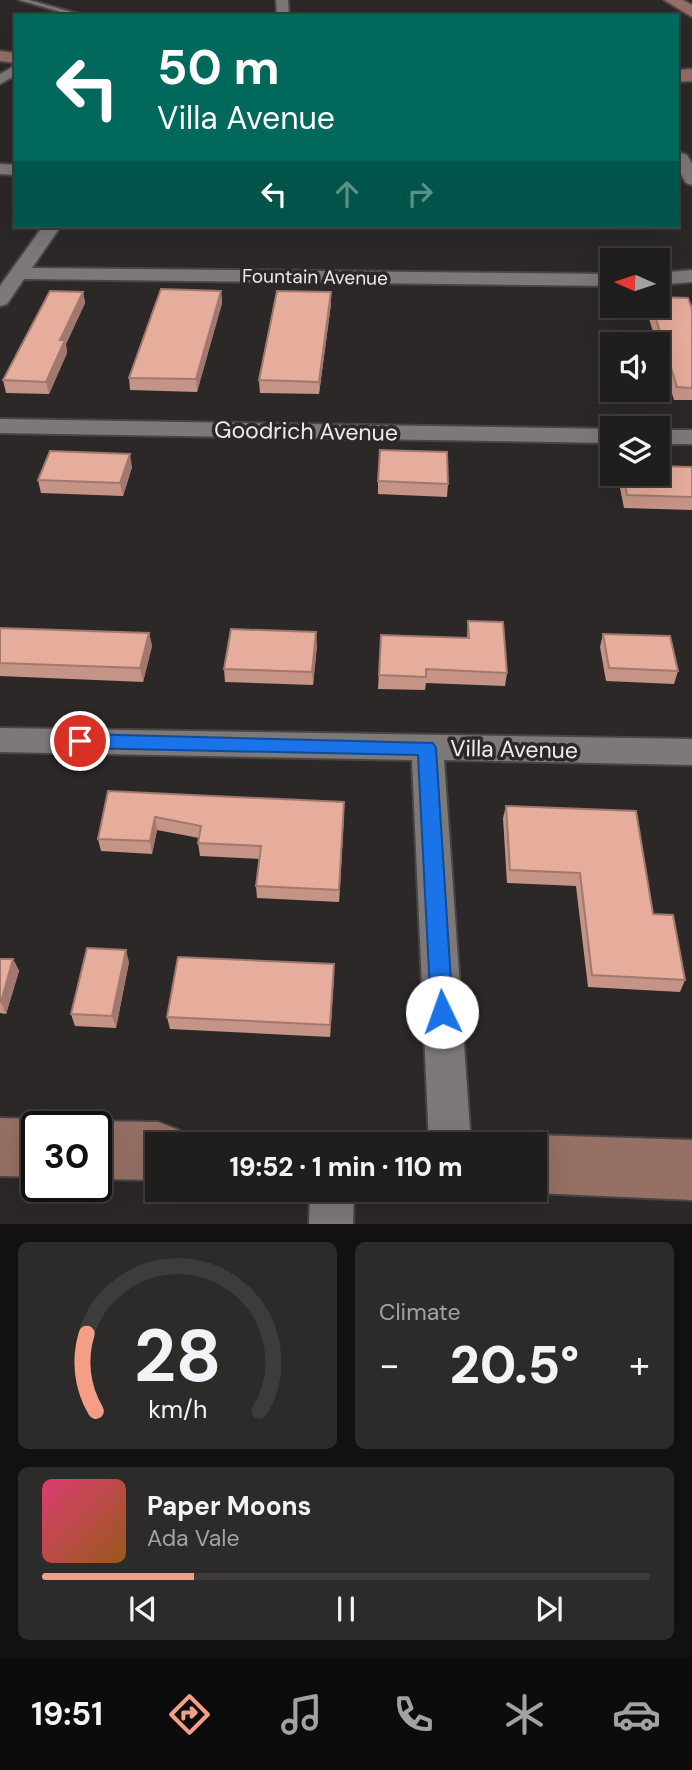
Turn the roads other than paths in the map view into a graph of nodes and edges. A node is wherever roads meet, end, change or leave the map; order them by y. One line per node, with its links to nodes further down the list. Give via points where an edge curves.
1 (22, 0): 4 (lane)
2 (672, 0): 3 (street)
3 (692, 12)
4 (75, 14)
5 (683, 158): 6 (street)
6 (692, 180)
7 (51, 228): 8 (street)
8 (17, 273): 11 (street, Fountain Avenue); 12 (street)
9 (692, 276): 10 (street)
10 (670, 278)
11 (600, 280)
12 (0, 300)
13 (0, 426): 14 (street, Goodrich Avenue)
14 (600, 436)
15 (670, 437): 16 (street)
16 (692, 437)
17 (0, 740): 18 (street, Villa Avenue)
18 (427, 748): 19 (street, Villa Avenue); 20 (street)
19 (692, 752)
20 (449, 1132)
21 (0, 1147): 22 (street)
22 (21, 1148)
23 (112, 1151): 24 (street)
24 (145, 1152)
25 (547, 1164): 26 (street)
26 (692, 1170)
27 (332, 1202): 28 (street)
28 (331, 1224)

